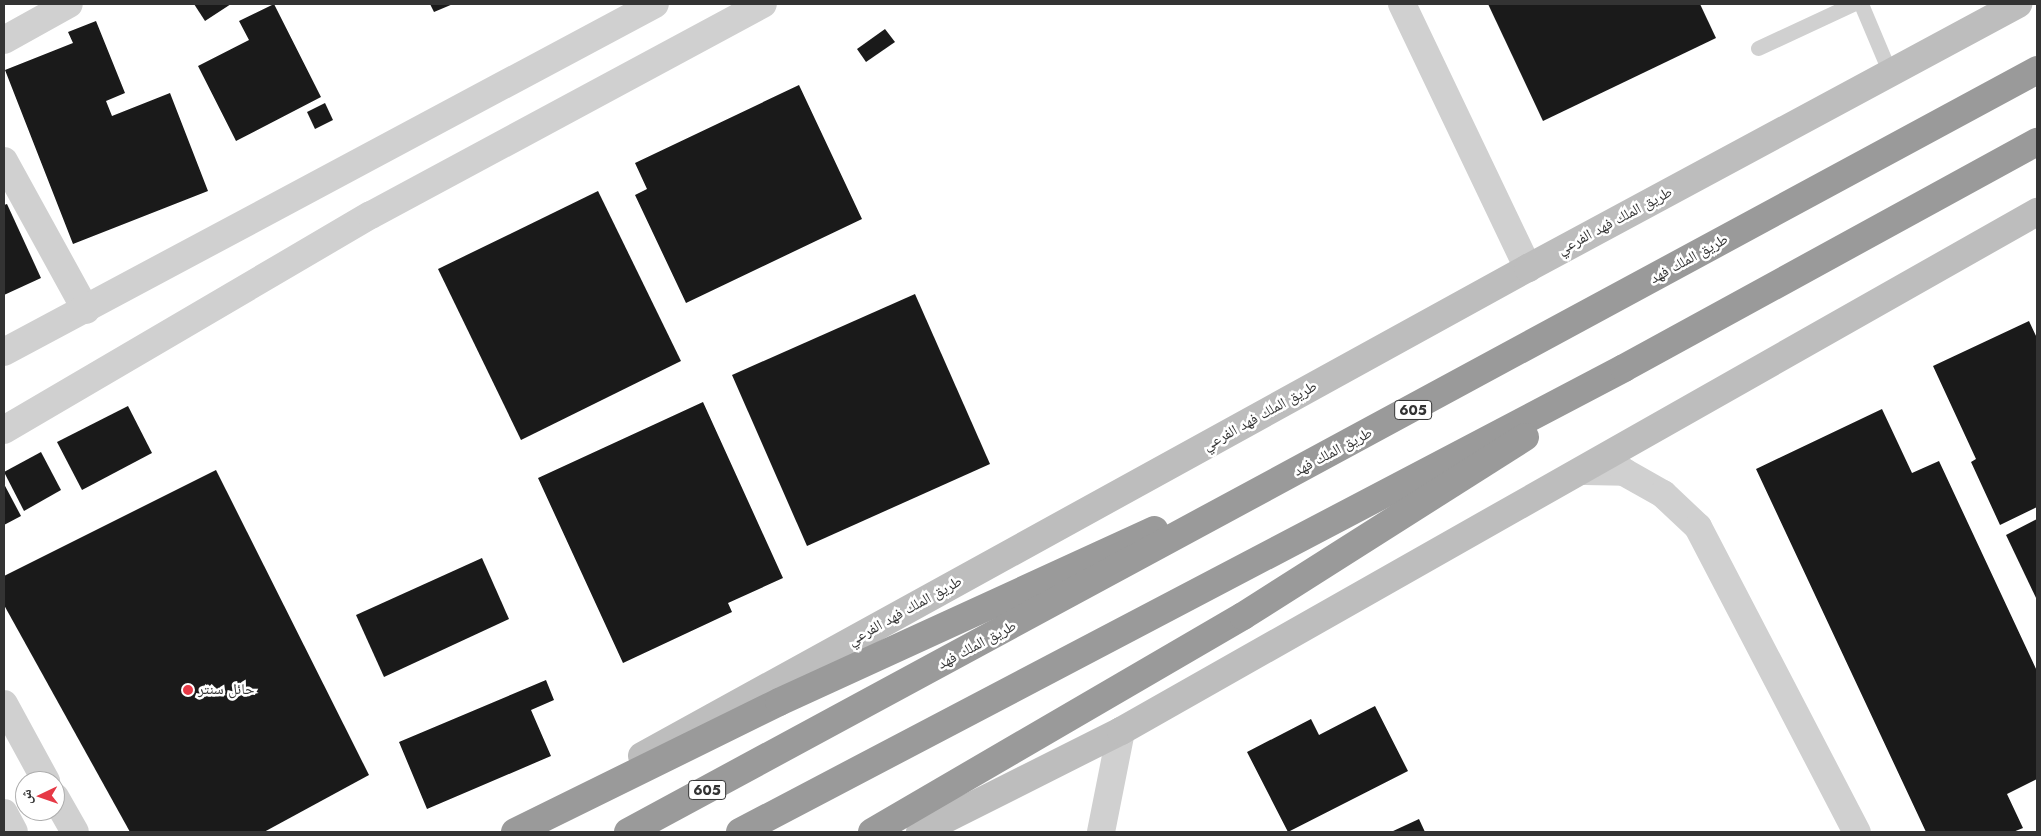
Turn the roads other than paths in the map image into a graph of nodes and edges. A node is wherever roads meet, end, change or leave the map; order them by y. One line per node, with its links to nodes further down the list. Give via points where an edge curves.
1 (69, 4): 8 (street)
2 (655, 4): 16 (street)
3 (763, 4): 20 (street, via 371,215)
4 (1402, 4): 15 (street)
5 (1853, 4): 9 (lane)
6 (1861, 4): 11 (lane)
7 (2018, 4): 11 (main road, طريق الملك فهد الفرعي)
8 (4, 40)
9 (1758, 48)
10 (2037, 70): 19 (highway, طريق الملك فهد / 605)
11 (1890, 73): 15 (main road, طريق الملك فهد الفرعي)
12 (2037, 142): 18 (highway)
13 (4, 161): 16 (street)
14 (2037, 212): 21 (main road)
15 (1528, 268): 29 (main road, طريق الملك فهد الفرعي)
16 (86, 310): 17 (street)
17 (4, 352)
18 (1624, 368): 32 (highway); 33 (highway, via 1452,487 1243,616)
19 (1390, 422): 30 (highway, via 778,702); 31 (highway, طريق الملك فهد / 605)
20 (4, 430)
21 (1585, 471): 23 (main road); 36 (street, via 1624,472 1663,494 1698,526)
22 (4, 704): 24 (street)
23 (1121, 731): 34 (main road); 35 (street)
24 (41, 771)
25 (4, 813): 27 (street)
26 (65, 814): 28 (street)
27 (14, 832)
28 (75, 832)
29 (504, 832)
30 (515, 832)
31 (628, 832)
32 (740, 832)
33 (872, 832)
34 (920, 832)
35 (1101, 832)
36 (1856, 832)

